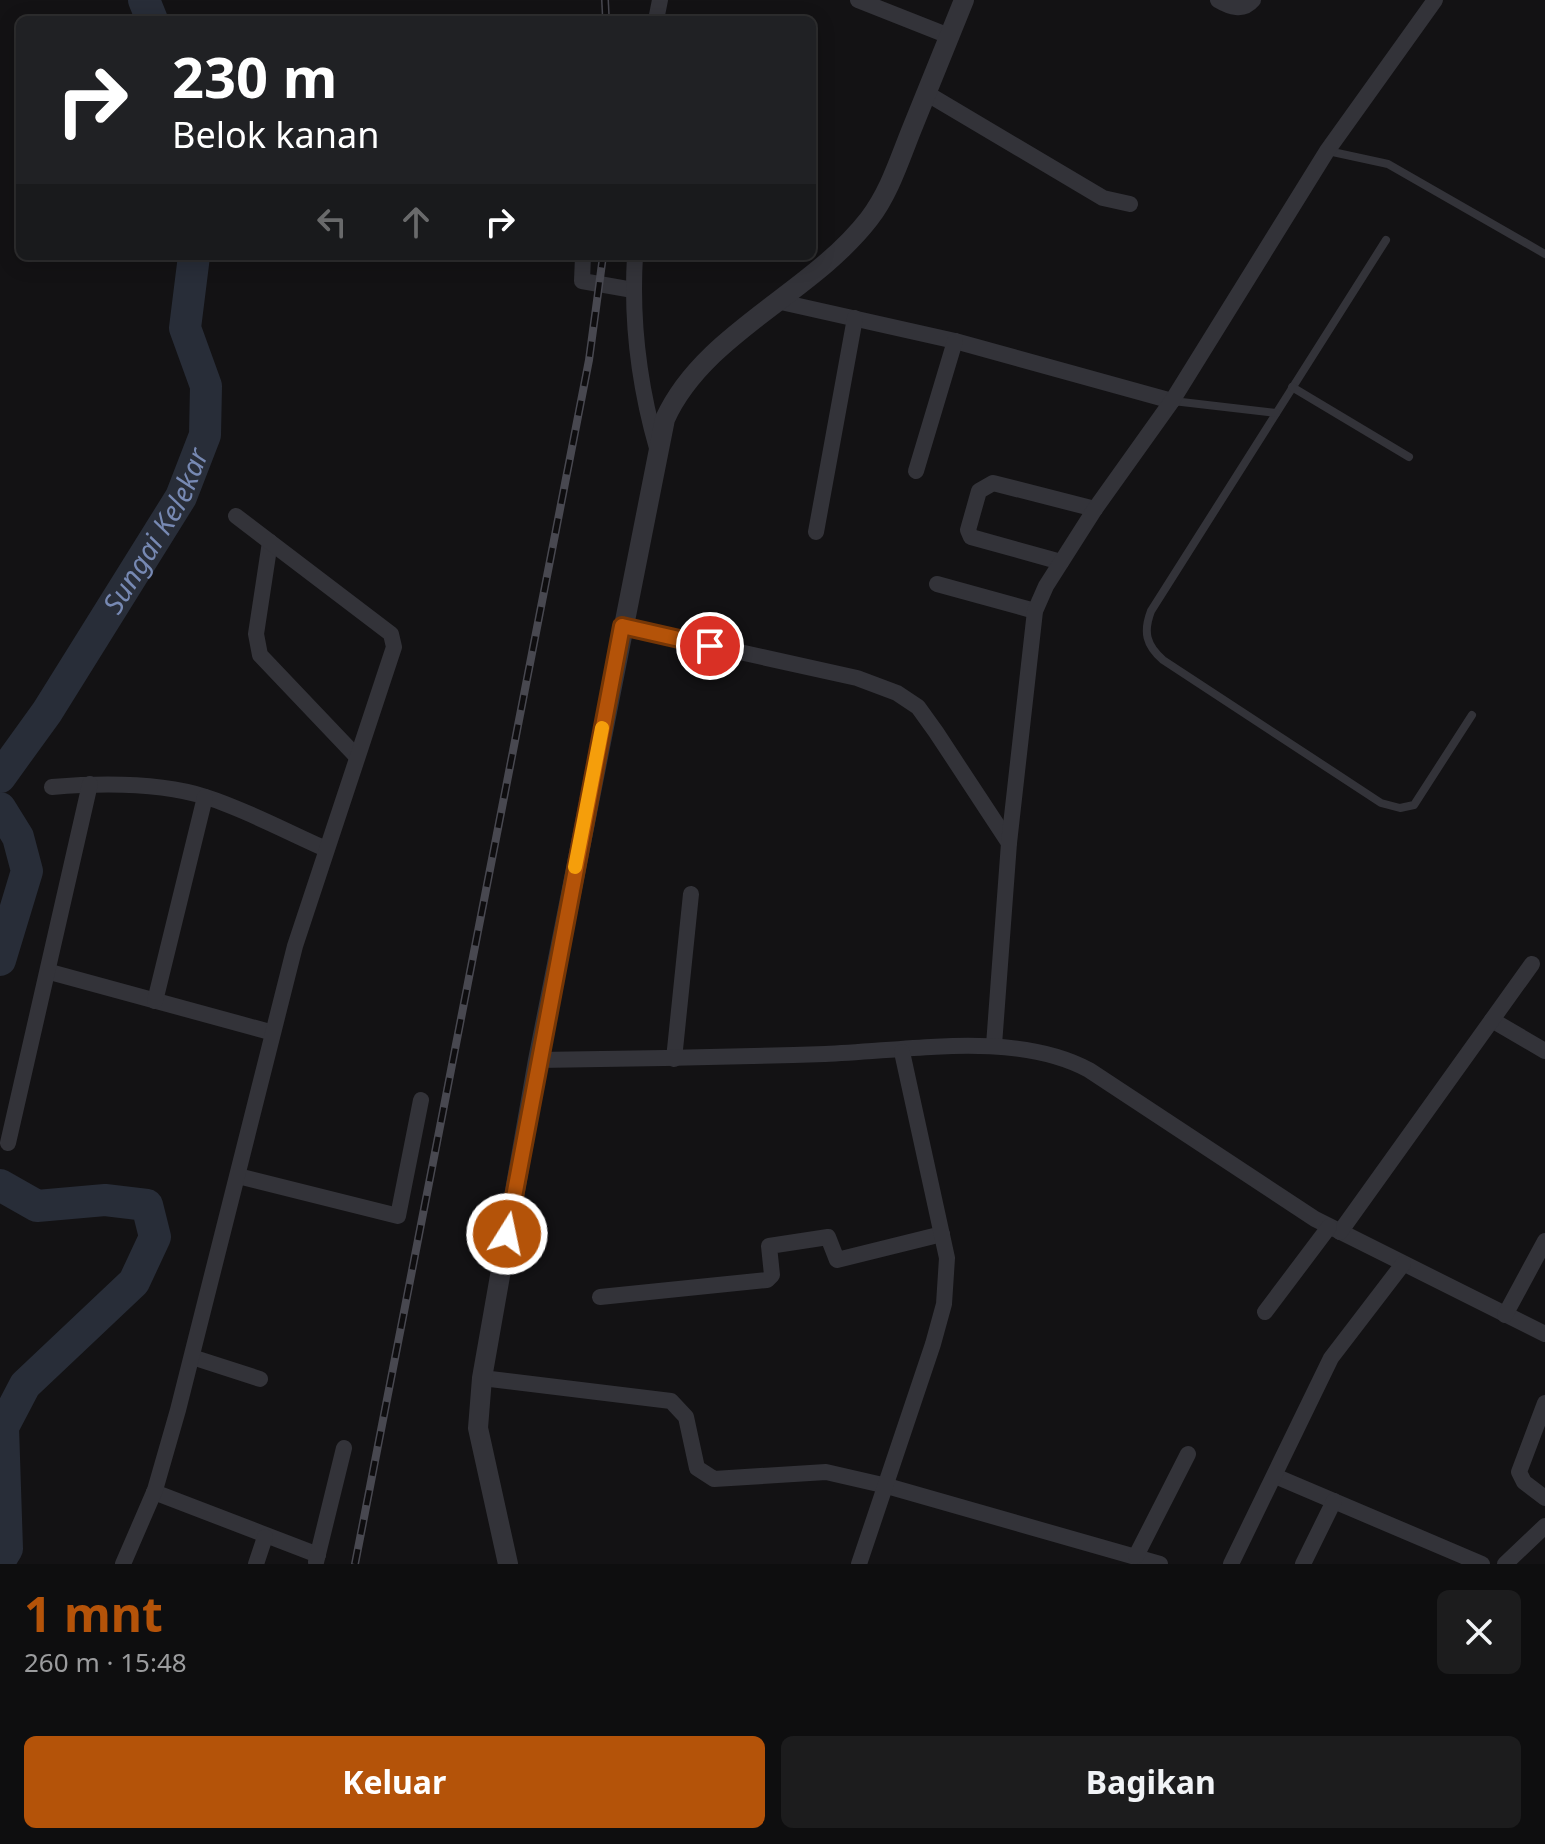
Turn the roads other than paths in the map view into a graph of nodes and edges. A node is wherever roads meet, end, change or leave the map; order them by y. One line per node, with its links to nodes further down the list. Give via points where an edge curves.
1 (858, 0): 6 (street)
2 (964, 0): 6 (street)
3 (1218, 0): 4 (street, via 1236,8)
4 (1253, 0)
5 (1435, 0): 8 (street)
6 (949, 36): 7 (street)
7 (926, 93): 9 (street, via 1103,198); 15 (street, via 888,189 868,220)
8 (1327, 151): 11 (lane, via 1388,164); 19 (street)
9 (1130, 204)
10 (1386, 240): 18 (lane)
11 (1545, 254)
12 (583, 260): 14 (street, via 582,281)
13 (635, 260): 14 (street)
14 (633, 290): 21 (street, via 641,394)
15 (781, 302): 16 (street); 21 (street, via 699,366 676,394)
16 (855, 318): 17 (street); 26 (street)
17 (955, 341): 19 (street); 23 (street)
18 (1292, 387): 20 (lane); 22 (lane)
19 (1172, 401): 20 (lane); 24 (street)
20 (1276, 413): 32 (lane, via 1151,611 1146,638 1151,650 1381,803 1400,808 1414,805)
21 (657, 448): 31 (street)
22 (1409, 457)
23 (916, 471)
24 (1095, 509): 28 (street); 28 (street, via 993,483 979,491 968,530 971,537)
25 (236, 516): 27 (street)
26 (816, 532)
27 (270, 542): 33 (street, via 257,647 266,665); 33 (street, via 394,641)
28 (1061, 562): 30 (street)
29 (937, 584): 30 (street)
30 (1035, 611): 37 (street)
31 (622, 626): 37 (street, via 857,678 897,693 918,707); 49 (street)
32 (1472, 715)
33 (357, 757): 38 (street)
34 (90, 784): 35 (street); 36 (street); 41 (street)
35 (52, 787)
36 (205, 797): 38 (street); 42 (street)
37 (1009, 843): 45 (street)
38 (326, 849): 44 (street)
39 (691, 894): 48 (street)
40 (1532, 964): 43 (street)
41 (50, 972): 42 (street); 51 (street)
42 (155, 1001): 44 (street)
43 (1492, 1020): 46 (street); 53 (street)
44 (270, 1032): 52 (street)
45 (994, 1045): 47 (street); 53 (street, via 1071,1060)
46 (1545, 1051)
47 (902, 1052): 48 (street); 54 (street)
48 (674, 1059): 49 (street)
49 (538, 1060): 62 (street)
50 (421, 1100): 52 (street, via 398,1216)
51 (8, 1143)
52 (238, 1176): 61 (street)
53 (1335, 1229): 56 (street); 58 (street)
54 (942, 1234): 57 (street, via 837,1260 828,1237 819,1236 769,1246 772,1275 767,1280); 68 (street, via 947,1258 944,1304)
55 (1545, 1241): 59 (street)
56 (1403, 1264): 59 (street); 67 (street, via 1331,1358)
57 (600, 1297)
58 (1265, 1312)
59 (1505, 1315): 60 (street)
60 (1545, 1334)
61 (192, 1357): 63 (street); 69 (street)
62 (482, 1378): 68 (street, via 671,1401 686,1417 697,1468 714,1479 826,1472); 79 (street, via 478,1428)
63 (260, 1379)
64 (1545, 1403): 70 (street, via 1519,1472)
65 (344, 1448): 75 (street)
66 (1188, 1454): 74 (street)
67 (1275, 1476): 71 (street); 81 (street)
68 (887, 1486): 74 (street); 80 (street)
69 (154, 1492): 73 (street); 77 (street)
70 (1545, 1498)
71 (1334, 1501): 82 (street); 83 (street)
72 (1545, 1526): 84 (street)
73 (265, 1537): 75 (street); 78 (street)
74 (1136, 1556): 76 (street)
75 (316, 1560)
76 (1156, 1563)
77 (123, 1564)
78 (256, 1564)
79 (508, 1564)
80 (859, 1564)
81 (1231, 1564)
82 (1303, 1564)
83 (1482, 1564)
84 (1505, 1564)

